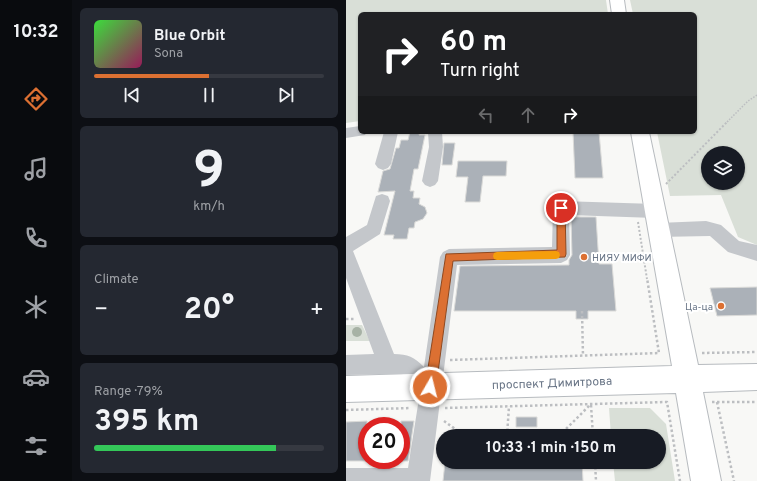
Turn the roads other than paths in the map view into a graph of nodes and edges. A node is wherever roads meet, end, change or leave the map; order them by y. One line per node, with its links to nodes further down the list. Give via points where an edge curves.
1 (617, 0): 2 (main road)
2 (619, 12)
3 (358, 131): 4 (lane)
4 (346, 134)
5 (391, 134): 8 (lane)
6 (435, 134): 9 (lane, via 436,148)
7 (640, 134): 11 (main road)
8 (384, 164)
9 (430, 181)
10 (382, 201): 13 (lane, via 374,229)
11 (650, 212): 12 (lane, via 715,230 734,247); 18 (main road); 19 (lane, via 561,208 561,254 449,257)
12 (757, 253)
13 (347, 256): 14 (lane)
14 (388, 364): 15 (lane); 19 (lane, via 406,364)
15 (346, 365)
16 (757, 377): 18 (main road, проспект Димитрова)
17 (346, 389): 19 (main road, проспект Димитрова)
18 (699, 395): 19 (main road, проспект Димитрова); 22 (main road)
19 (429, 398): 21 (lane)
20 (346, 480): 21 (lane)
21 (418, 480)
22 (706, 481)

